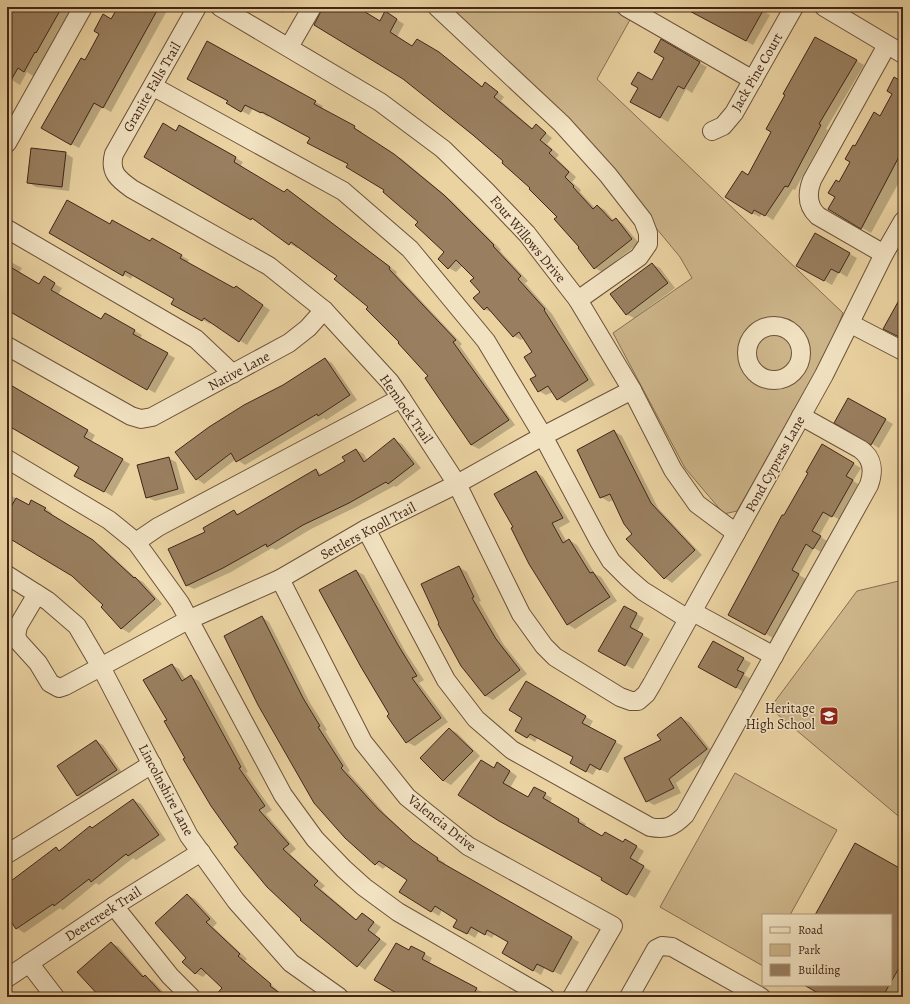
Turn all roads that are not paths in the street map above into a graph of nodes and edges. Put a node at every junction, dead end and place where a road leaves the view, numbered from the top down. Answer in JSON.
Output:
{"nodes":[{"id":1,"x":83,"y":7,"type":"edge"},
{"id":2,"x":197,"y":7,"type":"edge"},
{"id":3,"x":220,"y":7,"type":"edge"},
{"id":4,"x":312,"y":7,"type":"edge"},
{"id":5,"x":438,"y":7,"type":"edge"},
{"id":6,"x":626,"y":7,"type":"edge"},
{"id":7,"x":794,"y":7,"type":"edge"},
{"id":8,"x":824,"y":7,"type":"edge"},
{"id":9,"x":887,"y":45,"type":"junction"},
{"id":10,"x":289,"y":47,"type":"junction"},
{"id":11,"x":903,"y":54,"type":"edge"},
{"id":12,"x":753,"y":80,"type":"junction"},
{"id":13,"x":154,"y":87,"type":"junction"},
{"id":14,"x":712,"y":131,"type":"dead end"},
{"id":15,"x":7,"y":143,"type":"edge"},
{"id":16,"x":112,"y":168,"type":"joint"},
{"id":17,"x":903,"y":221,"type":"edge"},
{"id":18,"x":7,"y":229,"type":"edge"},
{"id":19,"x":884,"y":254,"type":"junction"},
{"id":20,"x":578,"y":300,"type":"junction"},
{"id":21,"x":324,"y":310,"type":"junction"},
{"id":22,"x":851,"y":324,"type":"junction"},
{"id":23,"x":7,"y":346,"type":"edge"},
{"id":24,"x":903,"y":351,"type":"edge"},
{"id":25,"x":799,"y":363,"type":"dead end"},
{"id":26,"x":233,"y":374,"type":"junction"},
{"id":27,"x":824,"y":375,"type":"junction"},
{"id":28,"x":632,"y":390,"type":"junction"},
{"id":29,"x":401,"y":398,"type":"junction"},
{"id":30,"x":801,"y":416,"type":"junction"},
{"id":31,"x":543,"y":436,"type":"junction"},
{"id":32,"x":7,"y":459,"type":"edge"},
{"id":33,"x":457,"y":484,"type":"junction"},
{"id":34,"x":366,"y":529,"type":"junction"},
{"id":35,"x":736,"y":533,"type":"junction"},
{"id":36,"x":136,"y":542,"type":"junction"},
{"id":37,"x":7,"y":576,"type":"edge"},
{"id":38,"x":280,"y":579,"type":"junction"},
{"id":39,"x":37,"y":594,"type":"junction"},
{"id":40,"x":690,"y":615,"type":"junction"},
{"id":41,"x":188,"y":620,"type":"junction"},
{"id":42,"x":774,"y":656,"type":"junction"},
{"id":43,"x":101,"y":668,"type":"junction"},
{"id":44,"x":638,"y":701,"type":"joint"},
{"id":45,"x":152,"y":764,"type":"junction"},
{"id":46,"x":201,"y":852,"type":"junction"},
{"id":47,"x":7,"y":854,"type":"edge"},
{"id":48,"x":114,"y":906,"type":"junction"},
{"id":49,"x":29,"y":963,"type":"junction"},
{"id":50,"x":7,"y":978,"type":"edge"},
{"id":51,"x":54,"y":997,"type":"edge"},
{"id":52,"x":191,"y":997,"type":"edge"},
{"id":53,"x":339,"y":997,"type":"edge"},
{"id":54,"x":545,"y":997,"type":"edge"},
{"id":55,"x":572,"y":997,"type":"edge"},
{"id":56,"x":629,"y":997,"type":"edge"},
{"id":57,"x":761,"y":997,"type":"edge"}],
"edges":[{"from":1,"to":15,"type":"street"},
{"from":2,"to":13,"type":"street","name":"Granite Falls Trail"},
{"from":3,"to":10,"type":"street","name":"Four Willows Drive"},
{"from":4,"to":10,"type":"street"},
{"from":5,"to":20,"type":"street"},
{"from":6,"to":12,"type":"street"},
{"from":7,"to":12,"type":"street","name":"Jack Pine Court"},
{"from":8,"to":9,"type":"street"},
{"from":9,"to":11,"type":"street"},
{"from":9,"to":19,"type":"street"},
{"from":10,"to":20,"type":"street","name":"Four Willows Drive"},
{"from":12,"to":14,"type":"street","name":"Jack Pine Court"},
{"from":13,"to":16,"type":"street","name":"Granite Falls Trail"},
{"from":13,"to":31,"type":"street"},
{"from":16,"to":21,"type":"street","name":"Hemlock Trail"},
{"from":17,"to":19,"type":"street","name":"Pond Cypress Lane"},
{"from":18,"to":26,"type":"street"},
{"from":19,"to":22,"type":"street","name":"Pond Cypress Lane"},
{"from":20,"to":28,"type":"street","name":"Four Willows Drive"},
{"from":21,"to":26,"type":"street","name":"Native Lane"},
{"from":21,"to":29,"type":"street","name":"Hemlock Trail"},
{"from":22,"to":24,"type":"street"},
{"from":22,"to":27,"type":"street","name":"Pond Cypress Lane"},
{"from":23,"to":26,"type":"street","name":"Native Lane"},
{"from":25,"to":27,"type":"street"},
{"from":27,"to":30,"type":"street","name":"Pond Cypress Lane"},
{"from":28,"to":31,"type":"street","name":"Settlers Knoll Trail"},
{"from":28,"to":35,"type":"street","name":"Four Willows Drive"},
{"from":29,"to":33,"type":"street","name":"Hemlock Trail"},
{"from":29,"to":36,"type":"street"},
{"from":30,"to":35,"type":"street","name":"Pond Cypress Lane"},
{"from":30,"to":42,"type":"street"},
{"from":31,"to":33,"type":"street","name":"Settlers Knoll Trail"},
{"from":31,"to":40,"type":"street"},
{"from":32,"to":36,"type":"street"},
{"from":33,"to":34,"type":"street","name":"Settlers Knoll Trail"},
{"from":33,"to":44,"type":"street","name":"Hemlock Trail"},
{"from":34,"to":38,"type":"street","name":"Settlers Knoll Trail"},
{"from":34,"to":42,"type":"street"},
{"from":35,"to":40,"type":"street","name":"Pond Cypress Lane"},
{"from":36,"to":41,"type":"street"},
{"from":37,"to":39,"type":"street","name":"Lincolnshire Lane"},
{"from":38,"to":41,"type":"street","name":"Settlers Knoll Trail"},
{"from":38,"to":55,"type":"street","name":"Valencia Drive"},
{"from":39,"to":43,"type":"street","name":"Lincolnshire Lane"},
{"from":39,"to":43,"type":"street","name":"Settlers Knoll Trail"},
{"from":40,"to":42,"type":"street"},
{"from":40,"to":44,"type":"street","name":"Pond Cypress Lane"},
{"from":41,"to":43,"type":"street","name":"Settlers Knoll Trail"},
{"from":41,"to":54,"type":"street"},
{"from":43,"to":45,"type":"street","name":"Lincolnshire Lane"},
{"from":45,"to":46,"type":"street","name":"Lincolnshire Lane"},
{"from":45,"to":47,"type":"street"},
{"from":46,"to":48,"type":"street","name":"Deercreek Trail"},
{"from":46,"to":53,"type":"street","name":"Lincolnshire Lane"},
{"from":48,"to":49,"type":"street","name":"Deercreek Trail"},
{"from":48,"to":52,"type":"street"},
{"from":49,"to":50,"type":"street","name":"Deercreek Trail"},
{"from":49,"to":51,"type":"street"},
{"from":56,"to":57,"type":"street"}]}
